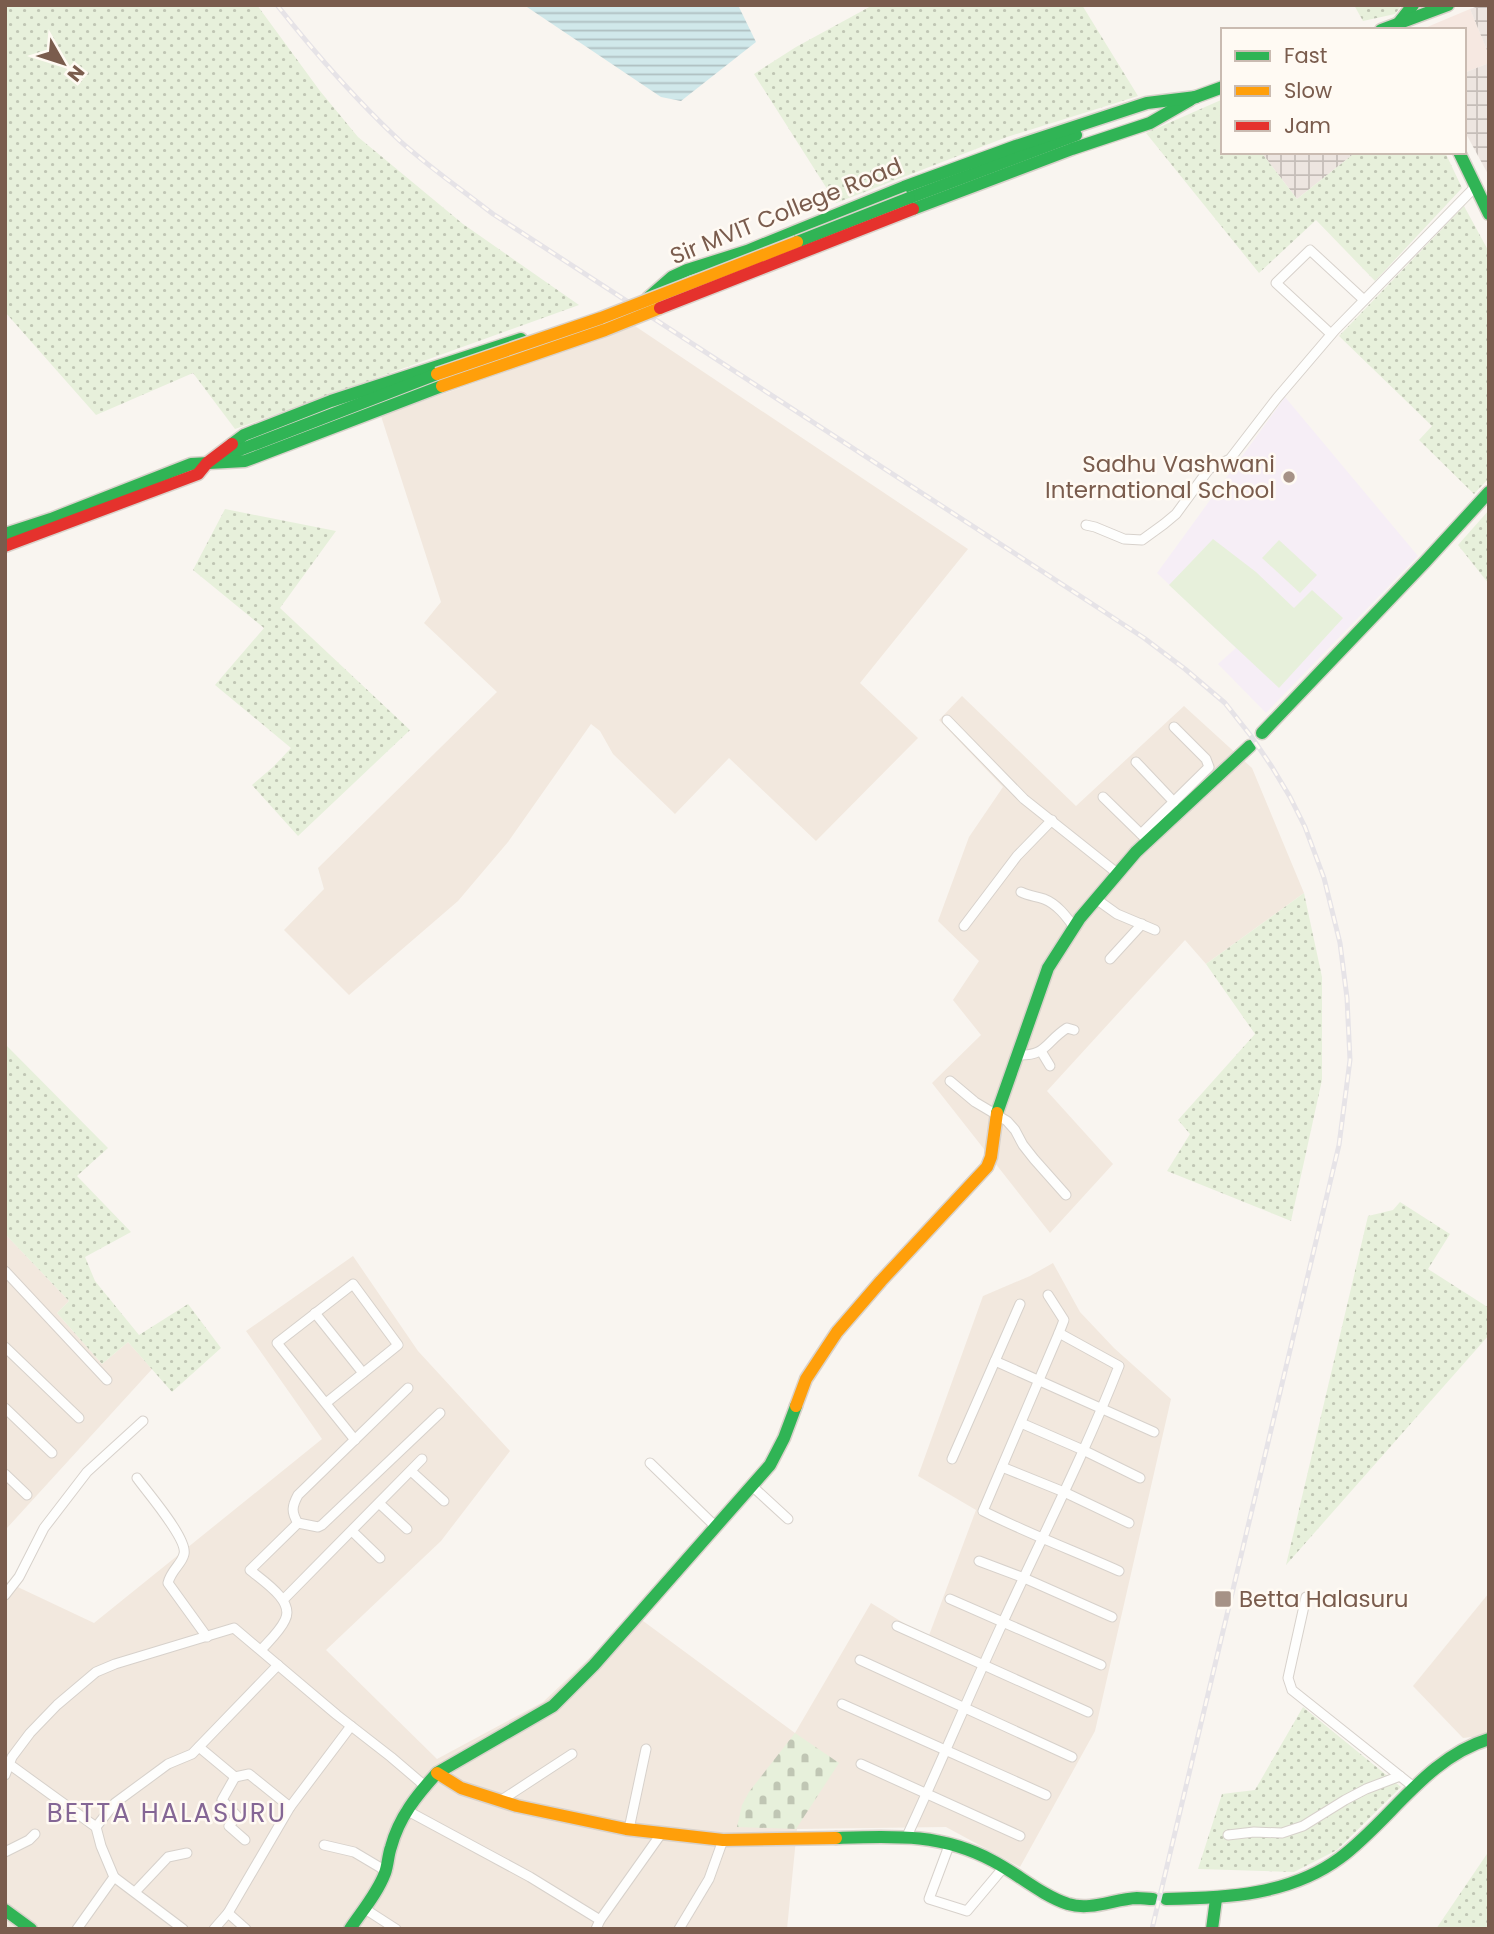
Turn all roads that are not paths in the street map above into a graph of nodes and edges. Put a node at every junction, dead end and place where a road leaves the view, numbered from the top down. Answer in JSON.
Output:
{"nodes":[{"id":1,"x":1413,"y":5,"type":"edge"},
{"id":2,"x":1448,"y":5,"type":"edge"},
{"id":3,"x":1399,"y":27,"type":"edge"},
{"id":4,"x":1221,"y":88,"type":"edge"},
{"id":5,"x":1196,"y":97,"type":"junction"},
{"id":6,"x":1460,"y":154,"type":"edge"},
{"id":7,"x":1476,"y":186,"type":"junction"},
{"id":8,"x":1489,"y":214,"type":"edge"},
{"id":9,"x":1364,"y":300,"type":"junction"},
{"id":10,"x":1331,"y":334,"type":"junction"},
{"id":11,"x":208,"y":463,"type":"junction"},
{"id":12,"x":1489,"y":492,"type":"edge"},
{"id":13,"x":1086,"y":525,"type":"dead end"},
{"id":14,"x":5,"y":534,"type":"edge"},
{"id":15,"x":5,"y":547,"type":"edge"},
{"id":16,"x":947,"y":720,"type":"dead end"},
{"id":17,"x":1174,"y":727,"type":"dead end"},
{"id":18,"x":1262,"y":733,"type":"dead end"},
{"id":19,"x":1250,"y":746,"type":"dead end"},
{"id":20,"x":1136,"y":762,"type":"dead end"},
{"id":21,"x":1102,"y":797,"type":"dead end"},
{"id":22,"x":1174,"y":802,"type":"junction"},
{"id":23,"x":1052,"y":820,"type":"junction"},
{"id":24,"x":1144,"y":838,"type":"junction"},
{"id":25,"x":1117,"y":873,"type":"junction"},
{"id":26,"x":1021,"y":892,"type":"dead end"},
{"id":27,"x":1096,"y":899,"type":"junction"},
{"id":28,"x":1143,"y":924,"type":"junction"},
{"id":29,"x":964,"y":926,"type":"dead end"},
{"id":30,"x":1074,"y":927,"type":"junction"},
{"id":31,"x":1155,"y":930,"type":"dead end"},
{"id":32,"x":1110,"y":959,"type":"dead end"},
{"id":33,"x":1074,"y":1030,"type":"dead end"},
{"id":34,"x":1041,"y":1051,"type":"junction"},
{"id":35,"x":1018,"y":1055,"type":"junction"},
{"id":36,"x":1050,"y":1066,"type":"dead end"},
{"id":37,"x":950,"y":1081,"type":"dead end"},
{"id":38,"x":996,"y":1115,"type":"junction"},
{"id":39,"x":1066,"y":1195,"type":"dead end"},
{"id":40,"x":5,"y":1271,"type":"edge"},
{"id":41,"x":1048,"y":1295,"type":"dead end"},
{"id":42,"x":1020,"y":1304,"type":"dead end"},
{"id":43,"x":316,"y":1313,"type":"junction"},
{"id":44,"x":1059,"y":1333,"type":"junction"},
{"id":45,"x":5,"y":1347,"type":"edge"},
{"id":46,"x":995,"y":1361,"type":"junction"},
{"id":47,"x":363,"y":1373,"type":"junction"},
{"id":48,"x":1039,"y":1379,"type":"junction"},
{"id":49,"x":107,"y":1380,"type":"dead end"},
{"id":50,"x":408,"y":1388,"type":"dead end"},
{"id":51,"x":326,"y":1404,"type":"junction"},
{"id":52,"x":5,"y":1409,"type":"edge"},
{"id":53,"x":1102,"y":1410,"type":"junction"},
{"id":54,"x":440,"y":1413,"type":"dead end"},
{"id":55,"x":79,"y":1418,"type":"dead end"},
{"id":56,"x":143,"y":1421,"type":"dead end"},
{"id":57,"x":1021,"y":1423,"type":"junction"},
{"id":58,"x":1154,"y":1432,"type":"dead end"},
{"id":59,"x":355,"y":1440,"type":"junction"},
{"id":60,"x":1083,"y":1450,"type":"junction"},
{"id":61,"x":52,"y":1453,"type":"dead end"},
{"id":62,"x":422,"y":1459,"type":"dead end"},
{"id":63,"x":951,"y":1460,"type":"dead end"},
{"id":64,"x":650,"y":1463,"type":"dead end"},
{"id":65,"x":1002,"y":1467,"type":"junction"},
{"id":66,"x":411,"y":1471,"type":"junction"},
{"id":67,"x":5,"y":1474,"type":"edge"},
{"id":68,"x":137,"y":1478,"type":"dead end"},
{"id":69,"x":1140,"y":1478,"type":"dead end"},
{"id":70,"x":752,"y":1486,"type":"junction"},
{"id":71,"x":1064,"y":1492,"type":"junction"},
{"id":72,"x":27,"y":1495,"type":"dead end"},
{"id":73,"x":444,"y":1501,"type":"dead end"},
{"id":74,"x":380,"y":1504,"type":"junction"},
{"id":75,"x":788,"y":1519,"type":"dead end"},
{"id":76,"x":298,"y":1523,"type":"junction"},
{"id":77,"x":1129,"y":1523,"type":"dead end"},
{"id":78,"x":716,"y":1527,"type":"junction"},
{"id":79,"x":407,"y":1528,"type":"dead end"},
{"id":80,"x":352,"y":1531,"type":"junction"},
{"id":81,"x":1044,"y":1538,"type":"junction"},
{"id":82,"x":380,"y":1558,"type":"dead end"},
{"id":83,"x":979,"y":1561,"type":"dead end"},
{"id":84,"x":1119,"y":1571,"type":"dead end"},
{"id":85,"x":1024,"y":1578,"type":"junction"},
{"id":86,"x":5,"y":1595,"type":"edge"},
{"id":87,"x":1306,"y":1597,"type":"dead end"},
{"id":88,"x":284,"y":1599,"type":"junction"},
{"id":89,"x":950,"y":1599,"type":"dead end"},
{"id":90,"x":1112,"y":1618,"type":"dead end"},
{"id":91,"x":1002,"y":1623,"type":"junction"},
{"id":92,"x":897,"y":1626,"type":"dead end"},
{"id":93,"x":207,"y":1637,"type":"junction"},
{"id":94,"x":261,"y":1650,"type":"junction"},
{"id":95,"x":860,"y":1660,"type":"dead end"},
{"id":96,"x":278,"y":1665,"type":"junction"},
{"id":97,"x":984,"y":1665,"type":"junction"},
{"id":98,"x":1101,"y":1665,"type":"dead end"},
{"id":99,"x":842,"y":1704,"type":"dead end"},
{"id":100,"x":965,"y":1708,"type":"junction"},
{"id":101,"x":1088,"y":1712,"type":"dead end"},
{"id":102,"x":351,"y":1726,"type":"junction"},
{"id":103,"x":1489,"y":1739,"type":"edge"},
{"id":104,"x":199,"y":1747,"type":"junction"},
{"id":105,"x":646,"y":1749,"type":"dead end"},
{"id":106,"x":947,"y":1749,"type":"junction"},
{"id":107,"x":572,"y":1754,"type":"dead end"},
{"id":108,"x":1072,"y":1757,"type":"dead end"},
{"id":109,"x":9,"y":1764,"type":"junction"},
{"id":110,"x":861,"y":1764,"type":"dead end"},
{"id":111,"x":438,"y":1773,"type":"junction"},
{"id":112,"x":5,"y":1775,"type":"edge"},
{"id":113,"x":1401,"y":1776,"type":"junction"},
{"id":114,"x":235,"y":1777,"type":"junction"},
{"id":115,"x":425,"y":1786,"type":"junction"},
{"id":116,"x":1415,"y":1788,"type":"junction"},
{"id":117,"x":926,"y":1795,"type":"junction"},
{"id":118,"x":1046,"y":1795,"type":"dead end"},
{"id":119,"x":500,"y":1801,"type":"junction"},
{"id":120,"x":290,"y":1807,"type":"junction"},
{"id":121,"x":406,"y":1810,"type":"junction"},
{"id":122,"x":96,"y":1827,"type":"junction"},
{"id":123,"x":629,"y":1829,"type":"junction"},
{"id":124,"x":35,"y":1834,"type":"dead end"},
{"id":125,"x":660,"y":1834,"type":"junction"},
{"id":126,"x":1228,"y":1835,"type":"dead end"},
{"id":127,"x":907,"y":1836,"type":"junction"},
{"id":128,"x":1020,"y":1836,"type":"dead end"},
{"id":129,"x":245,"y":1840,"type":"dead end"},
{"id":130,"x":723,"y":1840,"type":"junction"},
{"id":131,"x":950,"y":1843,"type":"junction"},
{"id":132,"x":324,"y":1845,"type":"dead end"},
{"id":133,"x":5,"y":1852,"type":"edge"},
{"id":134,"x":187,"y":1853,"type":"dead end"},
{"id":135,"x":1004,"y":1867,"type":"junction"},
{"id":136,"x":386,"y":1871,"type":"junction"},
{"id":137,"x":114,"y":1877,"type":"junction"},
{"id":138,"x":135,"y":1892,"type":"junction"},
{"id":139,"x":1216,"y":1899,"type":"junction"},
{"id":140,"x":365,"y":1909,"type":"junction"},
{"id":141,"x":5,"y":1910,"type":"edge"},
{"id":142,"x":228,"y":1913,"type":"junction"},
{"id":143,"x":598,"y":1924,"type":"edge"},
{"id":144,"x":31,"y":1929,"type":"edge"},
{"id":145,"x":77,"y":1929,"type":"edge"},
{"id":146,"x":183,"y":1929,"type":"edge"},
{"id":147,"x":214,"y":1929,"type":"edge"},
{"id":148,"x":246,"y":1929,"type":"edge"},
{"id":149,"x":350,"y":1929,"type":"edge"},
{"id":150,"x":396,"y":1929,"type":"edge"},
{"id":151,"x":679,"y":1929,"type":"edge"},
{"id":152,"x":1212,"y":1929,"type":"edge"}],
"edges":[{"from":1,"to":3,"type":"street"},
{"from":2,"to":3,"type":"street"},
{"from":4,"to":5,"type":"street","name":"Sir MVIT College Road"},
{"from":5,"to":11,"type":"street","name":"Sir MVIT College Road","bridge":true},
{"from":5,"to":11,"type":"street","name":"Sir MVIT College Road"},
{"from":6,"to":7,"type":"street"},
{"from":7,"to":8,"type":"street"},
{"from":7,"to":9,"type":"street"},
{"from":9,"to":10,"type":"street"},
{"from":9,"to":10,"type":"street"},
{"from":10,"to":13,"type":"street"},
{"from":11,"to":14,"type":"street","name":"Sir MVIT College Road"},
{"from":11,"to":15,"type":"street","name":"Sir MVIT College Road"},
{"from":12,"to":18,"type":"street"},
{"from":16,"to":23,"type":"street"},
{"from":17,"to":22,"type":"street"},
{"from":19,"to":24,"type":"street"},
{"from":20,"to":22,"type":"street"},
{"from":21,"to":24,"type":"street"},
{"from":22,"to":24,"type":"street"},
{"from":23,"to":25,"type":"street"},
{"from":23,"to":29,"type":"street"},
{"from":24,"to":25,"type":"street"},
{"from":25,"to":27,"type":"street"},
{"from":26,"to":30,"type":"street"},
{"from":27,"to":28,"type":"street"},
{"from":27,"to":30,"type":"street"},
{"from":28,"to":31,"type":"street"},
{"from":28,"to":32,"type":"street"},
{"from":30,"to":35,"type":"street"},
{"from":33,"to":34,"type":"street"},
{"from":34,"to":35,"type":"street"},
{"from":34,"to":36,"type":"street"},
{"from":35,"to":38,"type":"street"},
{"from":37,"to":38,"type":"street"},
{"from":38,"to":39,"type":"street"},
{"from":38,"to":70,"type":"street"},
{"from":40,"to":49,"type":"street"},
{"from":41,"to":44,"type":"street"},
{"from":42,"to":46,"type":"street"},
{"from":43,"to":47,"type":"street"},
{"from":43,"to":47,"type":"street"},
{"from":43,"to":51,"type":"street"},
{"from":44,"to":48,"type":"street"},
{"from":44,"to":53,"type":"street"},
{"from":45,"to":55,"type":"street"},
{"from":46,"to":48,"type":"street"},
{"from":46,"to":63,"type":"street"},
{"from":47,"to":51,"type":"street"},
{"from":48,"to":53,"type":"street"},
{"from":48,"to":57,"type":"street"},
{"from":50,"to":59,"type":"street"},
{"from":51,"to":59,"type":"street"},
{"from":52,"to":61,"type":"street"},
{"from":53,"to":58,"type":"street"},
{"from":53,"to":60,"type":"street"},
{"from":54,"to":76,"type":"street"},
{"from":56,"to":86,"type":"street"},
{"from":57,"to":60,"type":"street"},
{"from":57,"to":65,"type":"street"},
{"from":59,"to":76,"type":"street"},
{"from":60,"to":69,"type":"street"},
{"from":60,"to":71,"type":"street"},
{"from":62,"to":66,"type":"street"},
{"from":64,"to":78,"type":"street"},
{"from":65,"to":71,"type":"street"},
{"from":65,"to":81,"type":"street"},
{"from":66,"to":73,"type":"street"},
{"from":66,"to":74,"type":"street"},
{"from":67,"to":72,"type":"street"},
{"from":68,"to":93,"type":"street"},
{"from":70,"to":75,"type":"street"},
{"from":70,"to":78,"type":"street"},
{"from":71,"to":77,"type":"street"},
{"from":71,"to":81,"type":"street"},
{"from":74,"to":79,"type":"street"},
{"from":74,"to":80,"type":"street"},
{"from":76,"to":88,"type":"street"},
{"from":78,"to":111,"type":"street"},
{"from":80,"to":82,"type":"street"},
{"from":80,"to":88,"type":"street"},
{"from":81,"to":84,"type":"street"},
{"from":81,"to":85,"type":"street"},
{"from":83,"to":85,"type":"street"},
{"from":85,"to":90,"type":"street"},
{"from":85,"to":91,"type":"street"},
{"from":87,"to":113,"type":"street"},
{"from":88,"to":94,"type":"street"},
{"from":89,"to":91,"type":"street"},
{"from":91,"to":97,"type":"street"},
{"from":91,"to":98,"type":"street"},
{"from":92,"to":97,"type":"street"},
{"from":93,"to":94,"type":"street"},
{"from":93,"to":109,"type":"street"},
{"from":94,"to":96,"type":"street"},
{"from":95,"to":100,"type":"street"},
{"from":96,"to":102,"type":"street"},
{"from":96,"to":104,"type":"street"},
{"from":97,"to":100,"type":"street"},
{"from":97,"to":101,"type":"street"},
{"from":99,"to":106,"type":"street"},
{"from":100,"to":106,"type":"street"},
{"from":100,"to":108,"type":"street"},
{"from":102,"to":115,"type":"street"},
{"from":102,"to":120,"type":"street"},
{"from":103,"to":116,"type":"street"},
{"from":104,"to":114,"type":"street"},
{"from":104,"to":122,"type":"street"},
{"from":105,"to":123,"type":"street"},
{"from":106,"to":117,"type":"street"},
{"from":106,"to":118,"type":"street"},
{"from":107,"to":119,"type":"street"},
{"from":109,"to":112,"type":"street"},
{"from":109,"to":122,"type":"street"},
{"from":110,"to":117,"type":"street"},
{"from":111,"to":115,"type":"street"},
{"from":111,"to":119,"type":"street"},
{"from":113,"to":116,"type":"street"},
{"from":113,"to":126,"type":"street"},
{"from":114,"to":120,"type":"street"},
{"from":114,"to":129,"type":"street"},
{"from":115,"to":121,"type":"street"},
{"from":116,"to":139,"type":"street"},
{"from":117,"to":127,"type":"street"},
{"from":117,"to":128,"type":"street"},
{"from":119,"to":123,"type":"street"},
{"from":120,"to":142,"type":"street"},
{"from":121,"to":136,"type":"street"},
{"from":121,"to":143,"type":"street"},
{"from":122,"to":137,"type":"street"},
{"from":123,"to":125,"type":"street"},
{"from":124,"to":133,"type":"street"},
{"from":125,"to":130,"type":"street"},
{"from":125,"to":143,"type":"street"},
{"from":127,"to":130,"type":"street"},
{"from":127,"to":131,"type":"street"},
{"from":130,"to":151,"type":"street"},
{"from":131,"to":135,"type":"street"},
{"from":131,"to":135,"type":"street"},
{"from":132,"to":136,"type":"street"},
{"from":134,"to":138,"type":"street"},
{"from":135,"to":139,"type":"street"},
{"from":136,"to":140,"type":"street"},
{"from":137,"to":138,"type":"street"},
{"from":137,"to":145,"type":"street"},
{"from":138,"to":146,"type":"street"},
{"from":139,"to":152,"type":"street"},
{"from":140,"to":149,"type":"street"},
{"from":140,"to":150,"type":"street"},
{"from":141,"to":144,"type":"street"},
{"from":142,"to":147,"type":"street"},
{"from":142,"to":148,"type":"street"}]}
